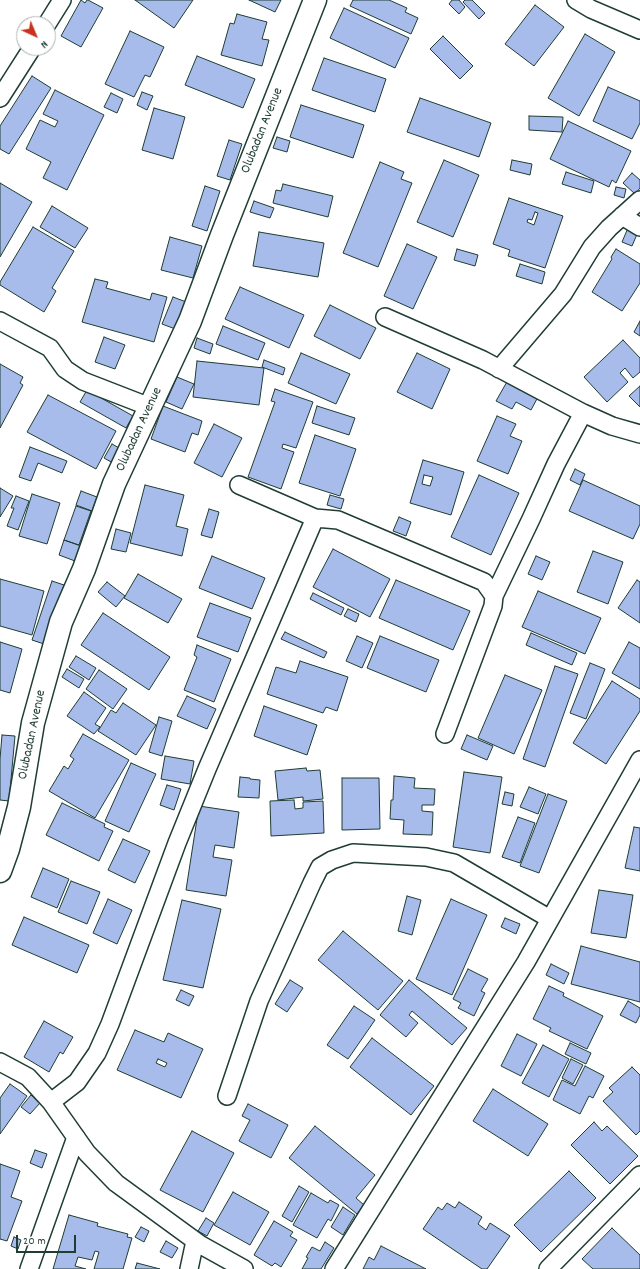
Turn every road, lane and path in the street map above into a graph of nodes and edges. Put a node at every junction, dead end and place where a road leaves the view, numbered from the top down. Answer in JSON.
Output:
{"nodes":[{"id":1,"x":62,"y":0,"type":"edge"},
{"id":2,"x":315,"y":0,"type":"edge"},
{"id":3,"x":576,"y":0,"type":"edge"},
{"id":4,"x":52,"y":16,"type":"edge"},
{"id":5,"x":640,"y":30,"type":"edge"},
{"id":6,"x":27,"y":56,"type":"edge"},
{"id":7,"x":0,"y":98,"type":"edge"},
{"id":8,"x":640,"y":200,"type":"edge"},
{"id":9,"x":622,"y":216,"type":"junction"},
{"id":10,"x":640,"y":227,"type":"edge"},
{"id":11,"x":385,"y":317,"type":"dead end"},
{"id":12,"x":0,"y":321,"type":"edge"},
{"id":13,"x":499,"y":369,"type":"junction"},
{"id":14,"x":150,"y":407,"type":"junction"},
{"id":15,"x":583,"y":413,"type":"junction"},
{"id":16,"x":640,"y":434,"type":"edge"},
{"id":17,"x":239,"y":485,"type":"dead end"},
{"id":18,"x":315,"y":518,"type":"junction"},
{"id":19,"x":494,"y":596,"type":"junction"},
{"id":20,"x":445,"y":734,"type":"dead end"},
{"id":21,"x":640,"y":760,"type":"edge"},
{"id":22,"x":0,"y":871,"type":"edge"},
{"id":23,"x":550,"y":919,"type":"junction"},
{"id":24,"x":0,"y":1062,"type":"edge"},
{"id":25,"x":227,"y":1096,"type":"dead end"},
{"id":26,"x":51,"y":1102,"type":"junction"},
{"id":27,"x":76,"y":1137,"type":"junction"},
{"id":28,"x":640,"y":1175,"type":"edge"},
{"id":29,"x":196,"y":1241,"type":"junction"},
{"id":30,"x":29,"y":1269,"type":"edge"},
{"id":31,"x":189,"y":1269,"type":"edge"},
{"id":32,"x":244,"y":1269,"type":"edge"},
{"id":33,"x":334,"y":1269,"type":"edge"},
{"id":34,"x":548,"y":1269,"type":"edge"}],
"edges":[{"from":1,"to":4,"type":"street"},
{"from":2,"to":14,"type":"street","name":"Olubadan Avenue"},
{"from":3,"to":5,"type":"street"},
{"from":6,"to":7,"type":"street"},
{"from":8,"to":9,"type":"street"},
{"from":9,"to":10,"type":"street"},
{"from":9,"to":13,"type":"street"},
{"from":11,"to":13,"type":"street"},
{"from":12,"to":14,"type":"street"},
{"from":13,"to":15,"type":"street"},
{"from":14,"to":22,"type":"street","name":"Olubadan Avenue"},
{"from":15,"to":16,"type":"street"},
{"from":15,"to":19,"type":"street"},
{"from":17,"to":18,"type":"street"},
{"from":18,"to":19,"type":"street"},
{"from":18,"to":26,"type":"street"},
{"from":19,"to":20,"type":"street"},
{"from":21,"to":23,"type":"street"},
{"from":23,"to":25,"type":"street"},
{"from":23,"to":33,"type":"street"},
{"from":24,"to":26,"type":"street"},
{"from":26,"to":27,"type":"street"},
{"from":27,"to":29,"type":"street"},
{"from":27,"to":30,"type":"street"},
{"from":28,"to":34,"type":"street"},
{"from":29,"to":31,"type":"street"},
{"from":29,"to":32,"type":"street"}]}
